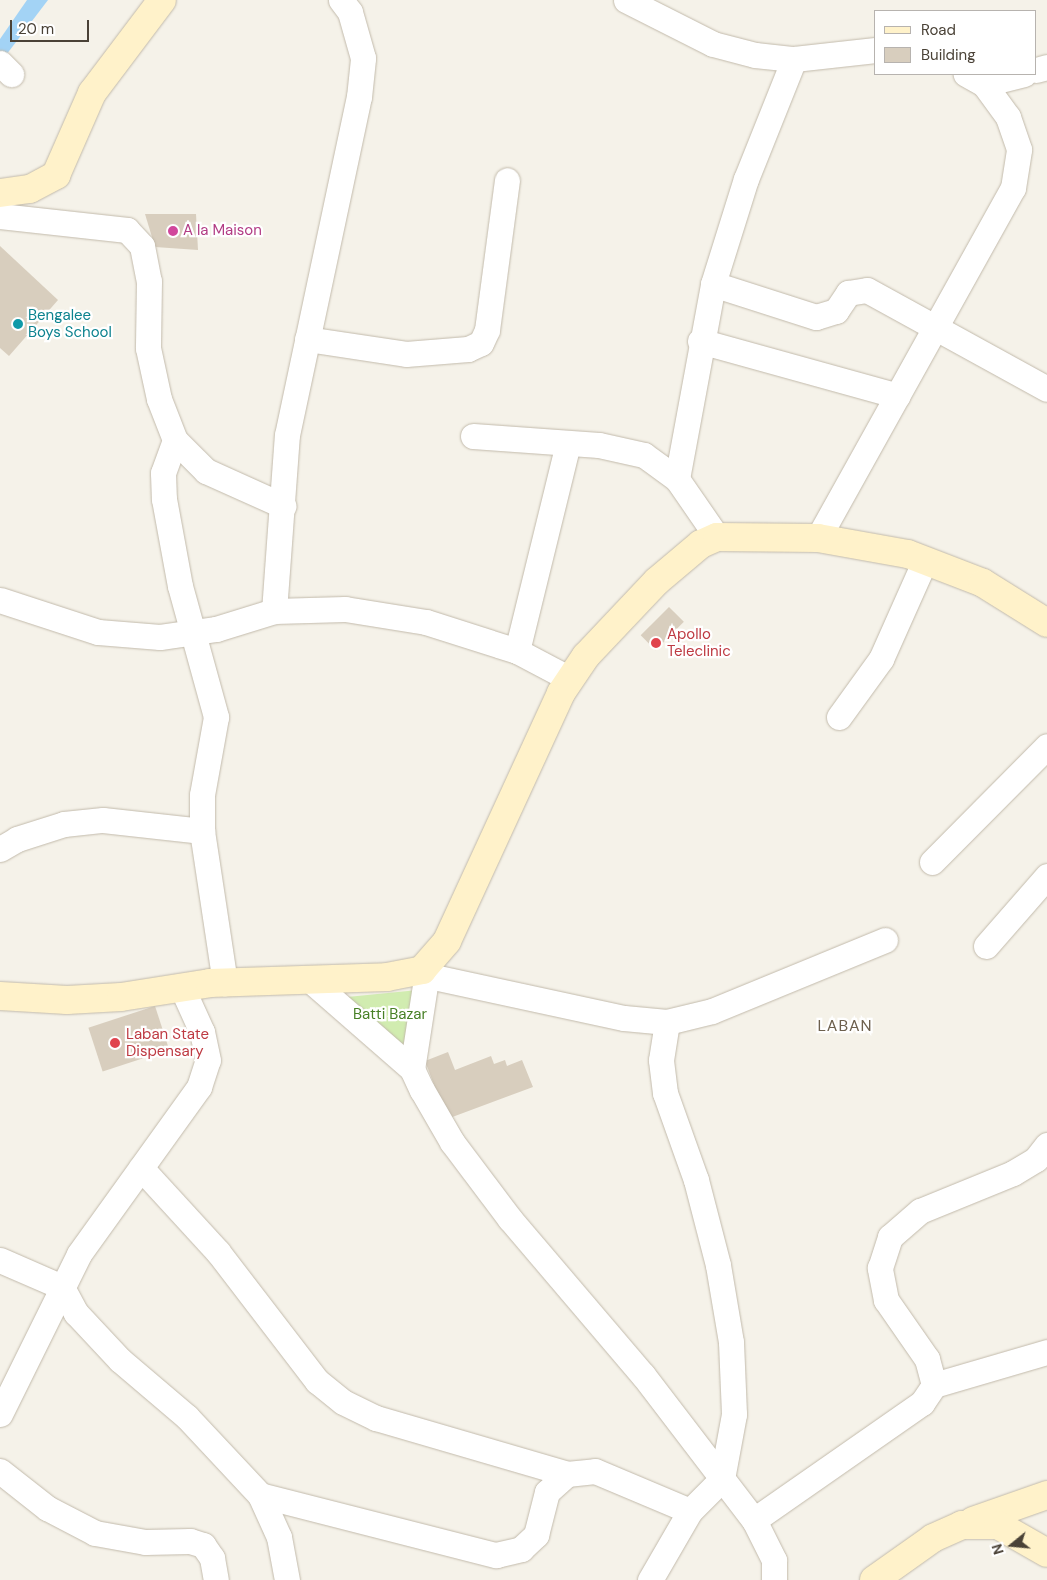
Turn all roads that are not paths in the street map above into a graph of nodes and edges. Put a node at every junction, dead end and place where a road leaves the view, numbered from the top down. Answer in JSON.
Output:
{"nodes":[{"id":1,"x":162,"y":0,"type":"edge"},
{"id":2,"x":341,"y":0,"type":"edge"},
{"id":3,"x":626,"y":0,"type":"edge"},
{"id":4,"x":874,"y":50,"type":"edge"},
{"id":5,"x":794,"y":59,"type":"junction"},
{"id":6,"x":1014,"y":75,"type":"edge"},
{"id":7,"x":975,"y":79,"type":"edge"},
{"id":8,"x":507,"y":180,"type":"dead end"},
{"id":9,"x":0,"y":193,"type":"edge"},
{"id":10,"x":0,"y":216,"type":"edge"},
{"id":11,"x":713,"y":284,"type":"junction"},
{"id":12,"x":934,"y":324,"type":"junction"},
{"id":13,"x":307,"y":339,"type":"junction"},
{"id":14,"x":700,"y":341,"type":"junction"},
{"id":15,"x":1047,"y":389,"type":"edge"},
{"id":16,"x":898,"y":396,"type":"junction"},
{"id":17,"x":473,"y":436,"type":"dead end"},
{"id":18,"x":175,"y":440,"type":"junction"},
{"id":19,"x":568,"y":443,"type":"junction"},
{"id":20,"x":677,"y":479,"type":"junction"},
{"id":21,"x":284,"y":506,"type":"junction"},
{"id":22,"x":717,"y":537,"type":"junction"},
{"id":23,"x":818,"y":538,"type":"junction"},
{"id":24,"x":924,"y":560,"type":"junction"},
{"id":25,"x":0,"y":600,"type":"edge"},
{"id":26,"x":274,"y":611,"type":"junction"},
{"id":27,"x":1047,"y":622,"type":"edge"},
{"id":28,"x":192,"y":632,"type":"junction"},
{"id":29,"x":517,"y":651,"type":"junction"},
{"id":30,"x":570,"y":679,"type":"junction"},
{"id":31,"x":839,"y":717,"type":"dead end"},
{"id":32,"x":1047,"y":746,"type":"edge"},
{"id":33,"x":202,"y":832,"type":"junction"},
{"id":34,"x":0,"y":849,"type":"edge"},
{"id":35,"x":932,"y":862,"type":"dead end"},
{"id":36,"x":1047,"y":876,"type":"edge"},
{"id":37,"x":885,"y":940,"type":"dead end"},
{"id":38,"x":986,"y":946,"type":"dead end"},
{"id":39,"x":429,"y":971,"type":"junction"},
{"id":40,"x":309,"y":980,"type":"junction"},
{"id":41,"x":225,"y":983,"type":"junction"},
{"id":42,"x":182,"y":988,"type":"junction"},
{"id":43,"x":0,"y":996,"type":"edge"},
{"id":44,"x":667,"y":1022,"type":"junction"},
{"id":45,"x":412,"y":1069,"type":"junction"},
{"id":46,"x":1047,"y":1145,"type":"edge"},
{"id":47,"x":141,"y":1168,"type":"junction"},
{"id":48,"x":0,"y":1260,"type":"edge"},
{"id":49,"x":62,"y":1287,"type":"junction"},
{"id":50,"x":1047,"y":1352,"type":"edge"},
{"id":51,"x":934,"y":1385,"type":"junction"},
{"id":52,"x":0,"y":1414,"type":"edge"},
{"id":53,"x":0,"y":1471,"type":"edge"},
{"id":54,"x":567,"y":1474,"type":"junction"},
{"id":55,"x":722,"y":1479,"type":"junction"},
{"id":56,"x":260,"y":1495,"type":"junction"},
{"id":57,"x":1047,"y":1495,"type":"edge"},
{"id":58,"x":690,"y":1511,"type":"junction"},
{"id":59,"x":754,"y":1520,"type":"junction"},
{"id":60,"x":962,"y":1525,"type":"junction"},
{"id":61,"x":1047,"y":1554,"type":"edge"},
{"id":62,"x":216,"y":1580,"type":"edge"},
{"id":63,"x":287,"y":1580,"type":"edge"},
{"id":64,"x":650,"y":1580,"type":"edge"},
{"id":65,"x":774,"y":1580,"type":"edge"},
{"id":66,"x":874,"y":1580,"type":"edge"}],
"edges":[{"from":1,"to":9,"type":"street"},
{"from":2,"to":13,"type":"street"},
{"from":3,"to":5,"type":"street"},
{"from":4,"to":5,"type":"street"},
{"from":5,"to":11,"type":"street"},
{"from":6,"to":7,"type":"street"},
{"from":7,"to":12,"type":"street"},
{"from":8,"to":13,"type":"street"},
{"from":10,"to":18,"type":"street"},
{"from":11,"to":12,"type":"street"},
{"from":11,"to":14,"type":"street"},
{"from":12,"to":15,"type":"street"},
{"from":12,"to":16,"type":"street"},
{"from":13,"to":21,"type":"street"},
{"from":14,"to":16,"type":"street"},
{"from":14,"to":20,"type":"street"},
{"from":16,"to":23,"type":"street"},
{"from":17,"to":19,"type":"street"},
{"from":18,"to":21,"type":"street"},
{"from":18,"to":28,"type":"street"},
{"from":19,"to":20,"type":"street"},
{"from":19,"to":29,"type":"street"},
{"from":20,"to":22,"type":"street"},
{"from":21,"to":26,"type":"street"},
{"from":22,"to":23,"type":"street"},
{"from":22,"to":30,"type":"street"},
{"from":23,"to":24,"type":"street"},
{"from":24,"to":27,"type":"street"},
{"from":24,"to":31,"type":"street"},
{"from":25,"to":28,"type":"street"},
{"from":26,"to":28,"type":"street"},
{"from":26,"to":29,"type":"street"},
{"from":28,"to":33,"type":"street"},
{"from":29,"to":30,"type":"street"},
{"from":30,"to":39,"type":"street"},
{"from":32,"to":35,"type":"street"},
{"from":33,"to":34,"type":"street"},
{"from":33,"to":41,"type":"street"},
{"from":36,"to":38,"type":"street"},
{"from":37,"to":44,"type":"street"},
{"from":39,"to":40,"type":"street"},
{"from":39,"to":44,"type":"street"},
{"from":39,"to":45,"type":"street"},
{"from":40,"to":41,"type":"street"},
{"from":40,"to":45,"type":"street"},
{"from":41,"to":42,"type":"street"},
{"from":42,"to":43,"type":"street"},
{"from":42,"to":47,"type":"street"},
{"from":44,"to":55,"type":"street"},
{"from":45,"to":55,"type":"street"},
{"from":46,"to":51,"type":"street"},
{"from":47,"to":49,"type":"street"},
{"from":47,"to":54,"type":"street"},
{"from":48,"to":49,"type":"street"},
{"from":49,"to":52,"type":"street"},
{"from":49,"to":56,"type":"street"},
{"from":50,"to":51,"type":"street"},
{"from":51,"to":59,"type":"street"},
{"from":53,"to":62,"type":"street"},
{"from":54,"to":56,"type":"street"},
{"from":54,"to":58,"type":"street"},
{"from":55,"to":58,"type":"street"},
{"from":55,"to":59,"type":"street"},
{"from":56,"to":63,"type":"street"},
{"from":57,"to":60,"type":"street"},
{"from":58,"to":64,"type":"street"},
{"from":59,"to":65,"type":"street"},
{"from":60,"to":61,"type":"street"},
{"from":60,"to":66,"type":"street"}]}
